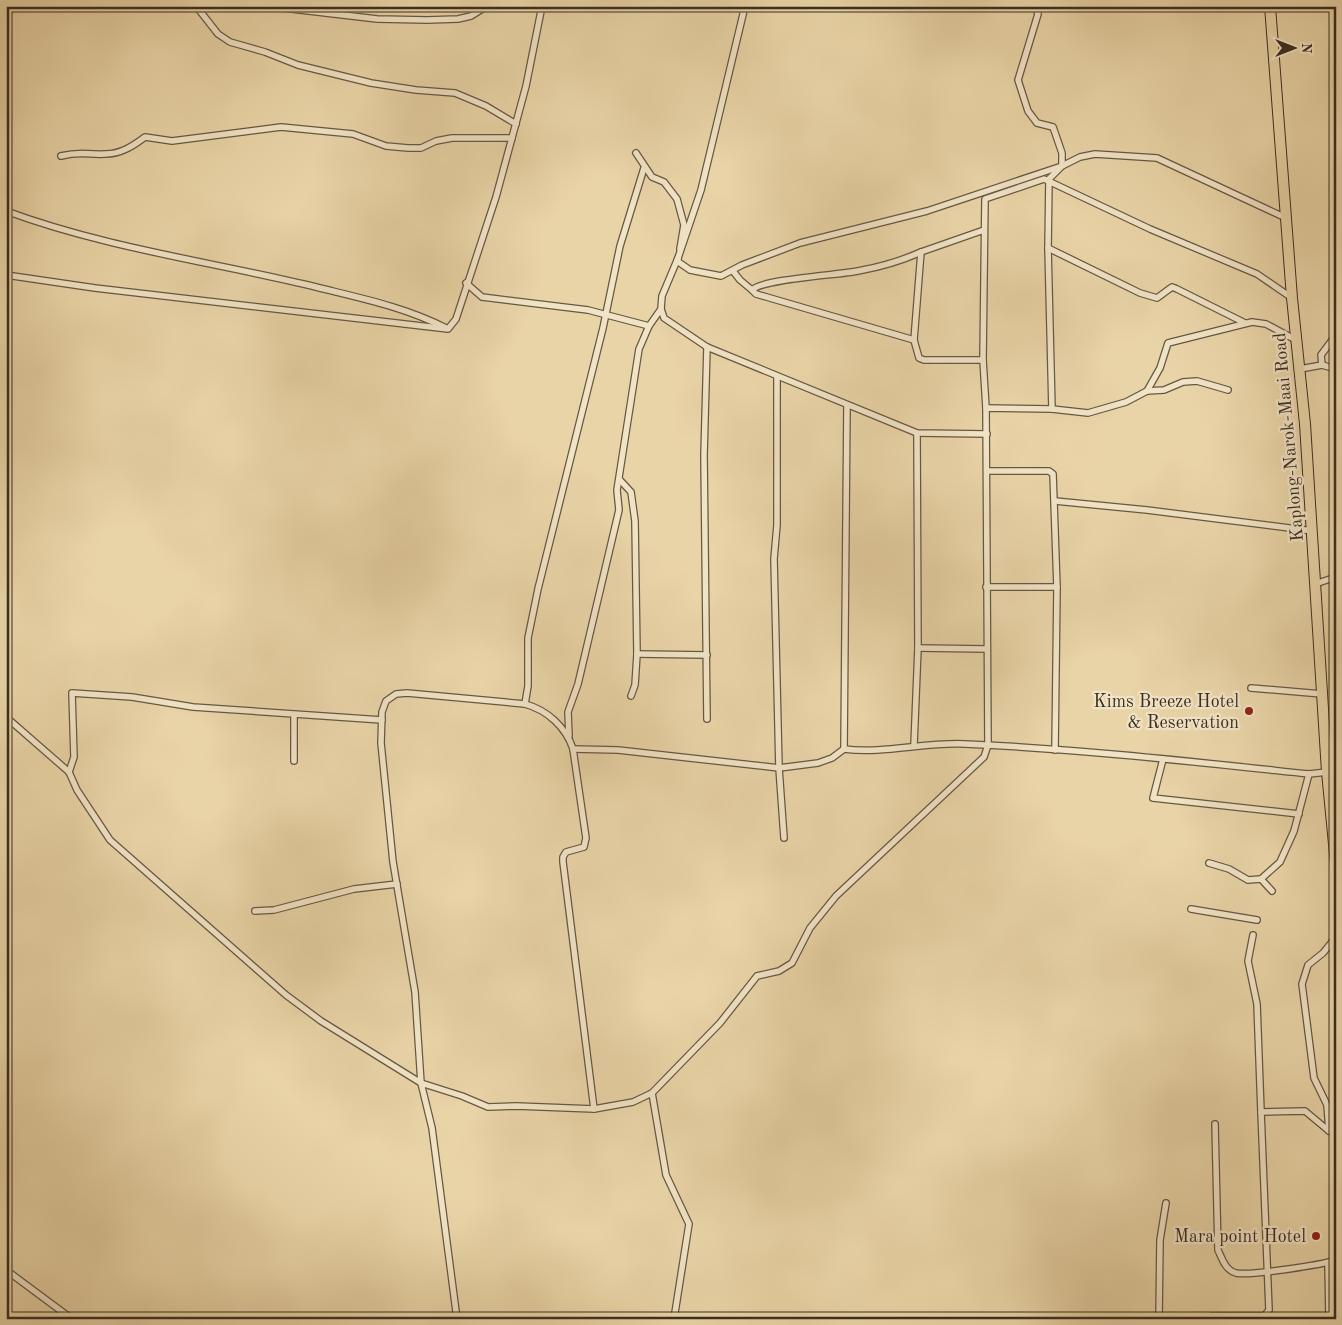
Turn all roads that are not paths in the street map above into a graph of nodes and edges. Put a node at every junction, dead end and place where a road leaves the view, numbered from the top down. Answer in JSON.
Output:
{"nodes":[{"id":1,"x":196,"y":6,"type":"edge"},
{"id":2,"x":266,"y":6,"type":"edge"},
{"id":3,"x":487,"y":6,"type":"edge"},
{"id":4,"x":542,"y":6,"type":"edge"},
{"id":5,"x":745,"y":6,"type":"edge"},
{"id":6,"x":1036,"y":6,"type":"edge"},
{"id":7,"x":1270,"y":6,"type":"edge"},
{"id":8,"x":516,"y":124,"type":"junction"},
{"id":9,"x":512,"y":138,"type":"junction"},
{"id":10,"x":636,"y":153,"type":"dead end"},
{"id":11,"x":62,"y":156,"type":"dead end"},
{"id":12,"x":1062,"y":166,"type":"junction"},
{"id":13,"x":644,"y":168,"type":"junction"},
{"id":14,"x":1049,"y":179,"type":"junction"},
{"id":15,"x":6,"y":211,"type":"edge"},
{"id":16,"x":1286,"y":218,"type":"junction"},
{"id":17,"x":984,"y":230,"type":"junction"},
{"id":18,"x":1048,"y":248,"type":"junction"},
{"id":19,"x":921,"y":252,"type":"junction"},
{"id":20,"x":678,"y":260,"type":"junction"},
{"id":21,"x":732,"y":270,"type":"junction"},
{"id":22,"x":6,"y":275,"type":"edge"},
{"id":23,"x":466,"y":283,"type":"junction"},
{"id":24,"x":752,"y":290,"type":"junction"},
{"id":25,"x":1292,"y":298,"type":"junction"},
{"id":26,"x":661,"y":309,"type":"junction"},
{"id":27,"x":606,"y":315,"type":"junction"},
{"id":28,"x":1246,"y":323,"type":"junction"},
{"id":29,"x":649,"y":326,"type":"junction"},
{"id":30,"x":448,"y":329,"type":"junction"},
{"id":31,"x":1336,"y":335,"type":"edge"},
{"id":32,"x":914,"y":340,"type":"junction"},
{"id":33,"x":1297,"y":340,"type":"junction"},
{"id":34,"x":707,"y":347,"type":"junction"},
{"id":35,"x":984,"y":360,"type":"junction"},
{"id":36,"x":1322,"y":365,"type":"junction"},
{"id":37,"x":1300,"y":369,"type":"junction"},
{"id":38,"x":1336,"y":369,"type":"edge"},
{"id":39,"x":777,"y":377,"type":"junction"},
{"id":40,"x":1228,"y":390,"type":"dead end"},
{"id":41,"x":1147,"y":391,"type":"junction"},
{"id":42,"x":847,"y":405,"type":"junction"},
{"id":43,"x":986,"y":408,"type":"junction"},
{"id":44,"x":1052,"y":409,"type":"junction"},
{"id":45,"x":917,"y":433,"type":"junction"},
{"id":46,"x":987,"y":434,"type":"junction"},
{"id":47,"x":988,"y":470,"type":"junction"},
{"id":48,"x":619,"y":479,"type":"junction"},
{"id":49,"x":1055,"y":501,"type":"junction"},
{"id":50,"x":1313,"y":531,"type":"junction"},
{"id":51,"x":1336,"y":577,"type":"edge"},
{"id":52,"x":1315,"y":584,"type":"junction"},
{"id":53,"x":986,"y":587,"type":"junction"},
{"id":54,"x":1058,"y":587,"type":"junction"},
{"id":55,"x":918,"y":648,"type":"junction"},
{"id":56,"x":987,"y":650,"type":"junction"},
{"id":57,"x":637,"y":654,"type":"junction"},
{"id":58,"x":707,"y":655,"type":"junction"},
{"id":59,"x":1251,"y":688,"type":"dead end"},
{"id":60,"x":1322,"y":694,"type":"junction"},
{"id":61,"x":631,"y":696,"type":"dead end"},
{"id":62,"x":525,"y":704,"type":"junction"},
{"id":63,"x":294,"y":715,"type":"junction"},
{"id":64,"x":6,"y":718,"type":"edge"},
{"id":65,"x":382,"y":720,"type":"junction"},
{"id":66,"x":707,"y":720,"type":"dead end"},
{"id":67,"x":569,"y":736,"type":"junction"},
{"id":68,"x":914,"y":745,"type":"junction"},
{"id":69,"x":988,"y":745,"type":"junction"},
{"id":70,"x":844,"y":749,"type":"junction"},
{"id":71,"x":574,"y":750,"type":"junction"},
{"id":72,"x":1055,"y":750,"type":"junction"},
{"id":73,"x":1163,"y":759,"type":"junction"},
{"id":74,"x":294,"y":761,"type":"dead end"},
{"id":75,"x":779,"y":768,"type":"junction"},
{"id":76,"x":69,"y":772,"type":"junction"},
{"id":77,"x":1327,"y":772,"type":"junction"},
{"id":78,"x":1309,"y":774,"type":"junction"},
{"id":79,"x":1299,"y":814,"type":"junction"},
{"id":80,"x":784,"y":838,"type":"dead end"},
{"id":81,"x":1209,"y":863,"type":"dead end"},
{"id":82,"x":1336,"y":865,"type":"edge"},
{"id":83,"x":1261,"y":879,"type":"junction"},
{"id":84,"x":397,"y":884,"type":"junction"},
{"id":85,"x":1272,"y":891,"type":"dead end"},
{"id":86,"x":1191,"y":909,"type":"dead end"},
{"id":87,"x":255,"y":912,"type":"dead end"},
{"id":88,"x":1257,"y":920,"type":"dead end"},
{"id":89,"x":1253,"y":935,"type":"dead end"},
{"id":90,"x":1336,"y":937,"type":"edge"},
{"id":91,"x":421,"y":1083,"type":"junction"},
{"id":92,"x":652,"y":1093,"type":"junction"},
{"id":93,"x":594,"y":1109,"type":"junction"},
{"id":94,"x":1261,"y":1112,"type":"junction"},
{"id":95,"x":1215,"y":1124,"type":"dead end"},
{"id":96,"x":1333,"y":1131,"type":"edge"},
{"id":97,"x":1166,"y":1203,"type":"dead end"},
{"id":98,"x":1336,"y":1260,"type":"edge"},
{"id":99,"x":1328,"y":1263,"type":"junction"},
{"id":100,"x":6,"y":1270,"type":"edge"},
{"id":101,"x":1267,"y":1271,"type":"junction"},
{"id":102,"x":1212,"y":1316,"type":"dead end"},
{"id":103,"x":72,"y":1319,"type":"edge"},
{"id":104,"x":457,"y":1319,"type":"edge"},
{"id":105,"x":674,"y":1319,"type":"edge"},
{"id":106,"x":1159,"y":1319,"type":"edge"},
{"id":107,"x":1329,"y":1319,"type":"edge"}],
"edges":[{"from":1,"to":8,"type":"street"},
{"from":2,"to":3,"type":"street"},
{"from":4,"to":8,"type":"street"},
{"from":5,"to":20,"type":"street"},
{"from":6,"to":12,"type":"street"},
{"from":7,"to":16,"type":"highway","name":"Kaplong-Narok-Maai Road"},
{"from":8,"to":9,"type":"street"},
{"from":9,"to":11,"type":"street"},
{"from":9,"to":23,"type":"street"},
{"from":10,"to":13,"type":"street"},
{"from":12,"to":14,"type":"street"},
{"from":12,"to":16,"type":"street"},
{"from":12,"to":21,"type":"street"},
{"from":13,"to":20,"type":"street"},
{"from":13,"to":27,"type":"street"},
{"from":14,"to":17,"type":"street"},
{"from":14,"to":18,"type":"street"},
{"from":14,"to":25,"type":"street"},
{"from":15,"to":30,"type":"street"},
{"from":16,"to":25,"type":"highway","name":"Kaplong-Narok-Maai Road"},
{"from":17,"to":19,"type":"street"},
{"from":17,"to":35,"type":"street"},
{"from":18,"to":28,"type":"street"},
{"from":18,"to":44,"type":"street"},
{"from":19,"to":24,"type":"street"},
{"from":19,"to":32,"type":"street"},
{"from":20,"to":21,"type":"street"},
{"from":20,"to":26,"type":"street"},
{"from":21,"to":24,"type":"street"},
{"from":22,"to":30,"type":"street"},
{"from":23,"to":27,"type":"street"},
{"from":23,"to":30,"type":"street"},
{"from":24,"to":32,"type":"street"},
{"from":25,"to":33,"type":"highway","name":"Kaplong-Narok-Maai Road"},
{"from":26,"to":29,"type":"street"},
{"from":26,"to":34,"type":"street"},
{"from":27,"to":29,"type":"street"},
{"from":27,"to":62,"type":"street"},
{"from":28,"to":33,"type":"street"},
{"from":28,"to":41,"type":"street"},
{"from":29,"to":48,"type":"street"},
{"from":31,"to":36,"type":"street"},
{"from":32,"to":35,"type":"street"},
{"from":33,"to":37,"type":"highway","name":"Kaplong-Narok-Maai Road"},
{"from":34,"to":39,"type":"street"},
{"from":34,"to":58,"type":"street"},
{"from":35,"to":43,"type":"street"},
{"from":36,"to":37,"type":"street"},
{"from":36,"to":38,"type":"street"},
{"from":37,"to":50,"type":"highway","name":"Kaplong-Narok-Maai Road"},
{"from":39,"to":42,"type":"street"},
{"from":39,"to":75,"type":"street"},
{"from":40,"to":41,"type":"street"},
{"from":41,"to":44,"type":"street"},
{"from":42,"to":45,"type":"street"},
{"from":42,"to":70,"type":"street"},
{"from":43,"to":44,"type":"street"},
{"from":43,"to":46,"type":"street"},
{"from":45,"to":46,"type":"street"},
{"from":45,"to":55,"type":"street"},
{"from":46,"to":47,"type":"street"},
{"from":47,"to":49,"type":"street"},
{"from":47,"to":53,"type":"street"},
{"from":48,"to":57,"type":"street"},
{"from":48,"to":67,"type":"street"},
{"from":49,"to":50,"type":"street"},
{"from":49,"to":54,"type":"street"},
{"from":50,"to":52,"type":"highway","name":"Kaplong-Narok-Maai Road"},
{"from":51,"to":52,"type":"street"},
{"from":52,"to":60,"type":"highway","name":"Kaplong-Narok-Maai Road"},
{"from":53,"to":54,"type":"street"},
{"from":53,"to":56,"type":"street"},
{"from":54,"to":72,"type":"street"},
{"from":55,"to":56,"type":"street"},
{"from":55,"to":68,"type":"street"},
{"from":56,"to":69,"type":"street"},
{"from":57,"to":58,"type":"street"},
{"from":57,"to":61,"type":"street"},
{"from":58,"to":66,"type":"street"},
{"from":59,"to":60,"type":"street"},
{"from":60,"to":77,"type":"highway","name":"Kaplong-Narok-Maai Road"},
{"from":62,"to":65,"type":"street"},
{"from":62,"to":67,"type":"street"},
{"from":63,"to":65,"type":"street"},
{"from":63,"to":74,"type":"street"},
{"from":63,"to":76,"type":"street"},
{"from":64,"to":76,"type":"street"},
{"from":65,"to":84,"type":"street"},
{"from":67,"to":71,"type":"street"},
{"from":68,"to":69,"type":"street"},
{"from":68,"to":70,"type":"street"},
{"from":69,"to":72,"type":"street"},
{"from":69,"to":92,"type":"street"},
{"from":70,"to":75,"type":"street"},
{"from":71,"to":75,"type":"street"},
{"from":71,"to":93,"type":"street"},
{"from":72,"to":73,"type":"street"},
{"from":73,"to":78,"type":"street"},
{"from":73,"to":79,"type":"street"},
{"from":75,"to":80,"type":"street"},
{"from":76,"to":91,"type":"street"},
{"from":77,"to":78,"type":"street"},
{"from":77,"to":82,"type":"highway","name":"Kaplong-Narok-Maai Road"},
{"from":78,"to":79,"type":"street"},
{"from":79,"to":83,"type":"street"},
{"from":81,"to":83,"type":"street"},
{"from":83,"to":85,"type":"street"},
{"from":84,"to":87,"type":"street"},
{"from":84,"to":91,"type":"street"},
{"from":86,"to":88,"type":"street"},
{"from":89,"to":94,"type":"street"},
{"from":90,"to":96,"type":"street"},
{"from":91,"to":93,"type":"street"},
{"from":91,"to":104,"type":"street"},
{"from":92,"to":93,"type":"street"},
{"from":92,"to":105,"type":"street"},
{"from":94,"to":96,"type":"street"},
{"from":94,"to":101,"type":"street"},
{"from":95,"to":101,"type":"street"},
{"from":97,"to":106,"type":"street"},
{"from":98,"to":99,"type":"street"},
{"from":99,"to":101,"type":"street"},
{"from":99,"to":107,"type":"street"},
{"from":100,"to":103,"type":"street"},
{"from":101,"to":102,"type":"street"}]}
